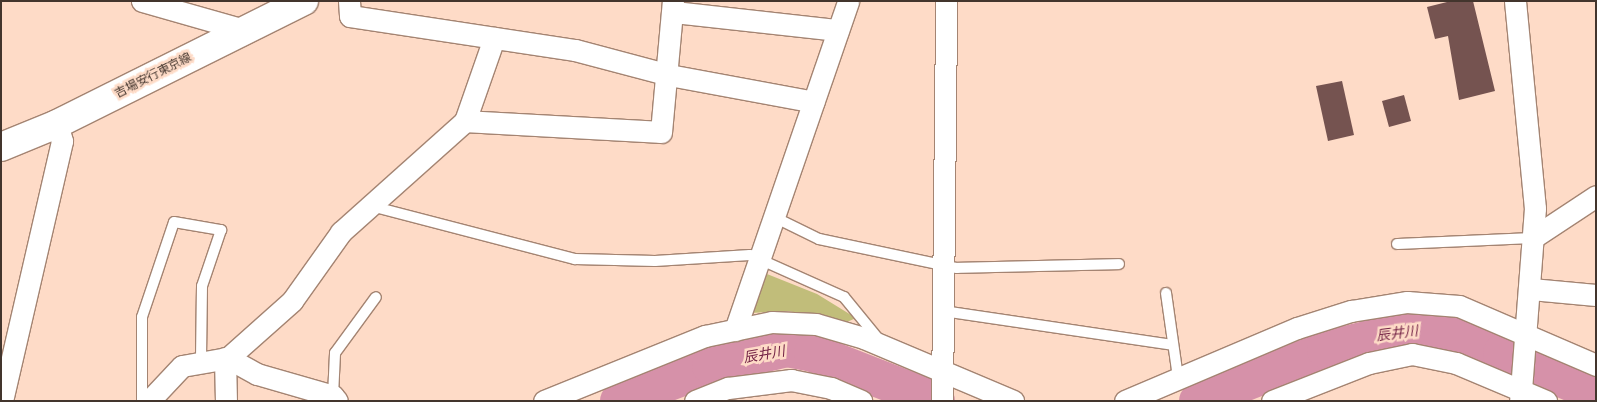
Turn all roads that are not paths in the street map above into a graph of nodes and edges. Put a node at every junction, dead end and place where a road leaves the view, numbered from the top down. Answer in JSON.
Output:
{"nodes":[{"id":1,"x":142,"y":1,"type":"edge"},
{"id":2,"x":304,"y":1,"type":"edge"},
{"id":3,"x":349,"y":1,"type":"edge"},
{"id":4,"x":848,"y":1,"type":"edge"},
{"id":5,"x":946,"y":1,"type":"edge"},
{"id":6,"x":1515,"y":1,"type":"edge"},
{"id":7,"x":673,"y":6,"type":"edge"},
{"id":8,"x":240,"y":29,"type":"junction"},
{"id":9,"x":838,"y":30,"type":"junction"},
{"id":10,"x":494,"y":38,"type":"junction"},
{"id":11,"x":669,"y":76,"type":"junction"},
{"id":12,"x":814,"y":102,"type":"junction"},
{"id":13,"x":465,"y":121,"type":"junction"},
{"id":14,"x":57,"y":124,"type":"junction"},
{"id":15,"x":1,"y":147,"type":"edge"},
{"id":16,"x":1596,"y":196,"type":"edge"},
{"id":17,"x":370,"y":206,"type":"junction"},
{"id":18,"x":774,"y":216,"type":"junction"},
{"id":19,"x":1534,"y":237,"type":"junction"},
{"id":20,"x":1397,"y":244,"type":"dead end"},
{"id":21,"x":760,"y":258,"type":"junction"},
{"id":22,"x":1119,"y":264,"type":"dead end"},
{"id":23,"x":944,"y":266,"type":"junction"},
{"id":24,"x":1531,"y":290,"type":"junction"},
{"id":25,"x":1166,"y":293,"type":"dead end"},
{"id":26,"x":1596,"y":295,"type":"edge"},
{"id":27,"x":376,"y":297,"type":"dead end"},
{"id":28,"x":943,"y":311,"type":"junction"},
{"id":29,"x":735,"y":330,"type":"junction"},
{"id":30,"x":1525,"y":337,"type":"junction"},
{"id":31,"x":1172,"y":345,"type":"junction"},
{"id":32,"x":885,"y":347,"type":"junction"},
{"id":33,"x":226,"y":358,"type":"junction"},
{"id":34,"x":201,"y":362,"type":"junction"},
{"id":35,"x":1596,"y":365,"type":"edge"},
{"id":36,"x":1178,"y":377,"type":"junction"},
{"id":37,"x":942,"y":383,"type":"edge"},
{"id":38,"x":1521,"y":390,"type":"edge"},
{"id":39,"x":335,"y":398,"type":"edge"},
{"id":40,"x":2,"y":401,"type":"edge"},
{"id":41,"x":142,"y":401,"type":"edge"},
{"id":42,"x":149,"y":401,"type":"edge"},
{"id":43,"x":226,"y":401,"type":"edge"},
{"id":44,"x":544,"y":401,"type":"edge"},
{"id":45,"x":695,"y":401,"type":"edge"},
{"id":46,"x":861,"y":401,"type":"edge"},
{"id":47,"x":1012,"y":401,"type":"edge"},
{"id":48,"x":1125,"y":401,"type":"edge"},
{"id":49,"x":1272,"y":401,"type":"edge"},
{"id":50,"x":1546,"y":401,"type":"edge"}],
"edges":[{"from":1,"to":8,"type":"street"},
{"from":2,"to":8,"type":"main road","name":"吉場安行東京線"},
{"from":3,"to":10,"type":"street"},
{"from":4,"to":9,"type":"street"},
{"from":5,"to":23,"type":"street"},
{"from":6,"to":19,"type":"street"},
{"from":7,"to":9,"type":"street"},
{"from":7,"to":11,"type":"street"},
{"from":8,"to":14,"type":"main road","name":"吉場安行東京線"},
{"from":9,"to":12,"type":"street"},
{"from":10,"to":11,"type":"street"},
{"from":10,"to":13,"type":"street"},
{"from":11,"to":12,"type":"street"},
{"from":11,"to":13,"type":"street"},
{"from":12,"to":18,"type":"street"},
{"from":13,"to":17,"type":"street"},
{"from":14,"to":15,"type":"main road","name":"吉場安行東京線"},
{"from":14,"to":40,"type":"street"},
{"from":16,"to":19,"type":"street"},
{"from":17,"to":21,"type":"lane"},
{"from":17,"to":33,"type":"street"},
{"from":18,"to":21,"type":"street"},
{"from":18,"to":23,"type":"lane"},
{"from":19,"to":20,"type":"lane"},
{"from":19,"to":24,"type":"street"},
{"from":21,"to":29,"type":"street"},
{"from":21,"to":32,"type":"lane"},
{"from":22,"to":23,"type":"lane"},
{"from":23,"to":28,"type":"street"},
{"from":24,"to":26,"type":"street"},
{"from":24,"to":30,"type":"street"},
{"from":25,"to":31,"type":"lane"},
{"from":27,"to":39,"type":"lane"},
{"from":28,"to":31,"type":"lane"},
{"from":28,"to":37,"type":"street"},
{"from":29,"to":32,"type":"street"},
{"from":29,"to":44,"type":"street"},
{"from":30,"to":35,"type":"street"},
{"from":30,"to":36,"type":"street"},
{"from":30,"to":38,"type":"street"},
{"from":31,"to":36,"type":"lane"},
{"from":32,"to":37,"type":"street"},
{"from":33,"to":34,"type":"street"},
{"from":33,"to":39,"type":"street"},
{"from":33,"to":43,"type":"street"},
{"from":34,"to":41,"type":"lane"},
{"from":34,"to":42,"type":"street"},
{"from":36,"to":48,"type":"street"},
{"from":37,"to":47,"type":"street"},
{"from":38,"to":49,"type":"street"},
{"from":38,"to":50,"type":"street"},
{"from":45,"to":46,"type":"street"}]}
